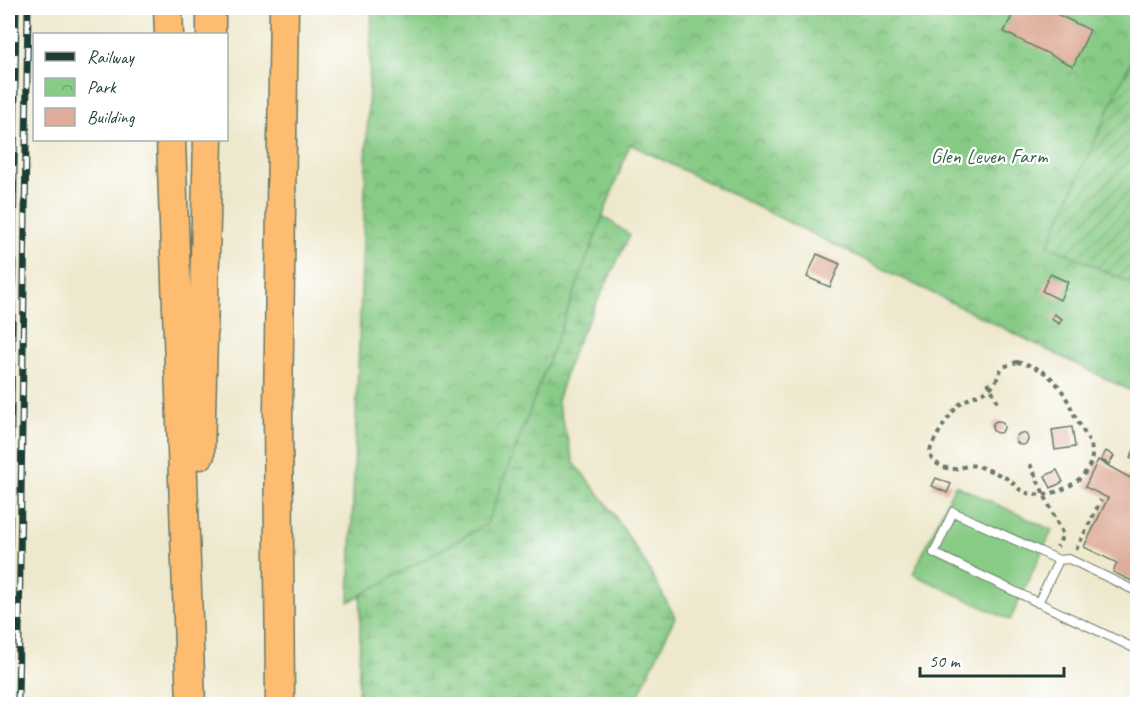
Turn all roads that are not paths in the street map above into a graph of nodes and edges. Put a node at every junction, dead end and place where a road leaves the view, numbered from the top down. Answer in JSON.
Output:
{"nodes":[{"id":1,"x":168,"y":8,"type":"edge"},
{"id":2,"x":211,"y":8,"type":"edge"},
{"id":3,"x":284,"y":8,"type":"edge"},
{"id":4,"x":169,"y":33,"type":"edge"},
{"id":5,"x":211,"y":33,"type":"edge"},
{"id":6,"x":171,"y":141,"type":"edge"},
{"id":7,"x":208,"y":141,"type":"edge"},
{"id":8,"x":1055,"y":559,"type":"junction"},
{"id":9,"x":1137,"y":592,"type":"edge"},
{"id":10,"x":1038,"y":603,"type":"junction"},
{"id":11,"x":1137,"y":650,"type":"edge"},
{"id":12,"x":193,"y":705,"type":"edge"},
{"id":13,"x":280,"y":705,"type":"edge"}],
"edges":[{"from":1,"to":4,"type":"highway"},
{"from":2,"to":5,"type":"highway"},
{"from":3,"to":13,"type":"highway"},
{"from":6,"to":12,"type":"highway"},
{"from":7,"to":12,"type":"highway"},
{"from":8,"to":9,"type":"lane"},
{"from":8,"to":10,"type":"lane"},
{"from":8,"to":10,"type":"lane"},
{"from":10,"to":11,"type":"lane"}]}
